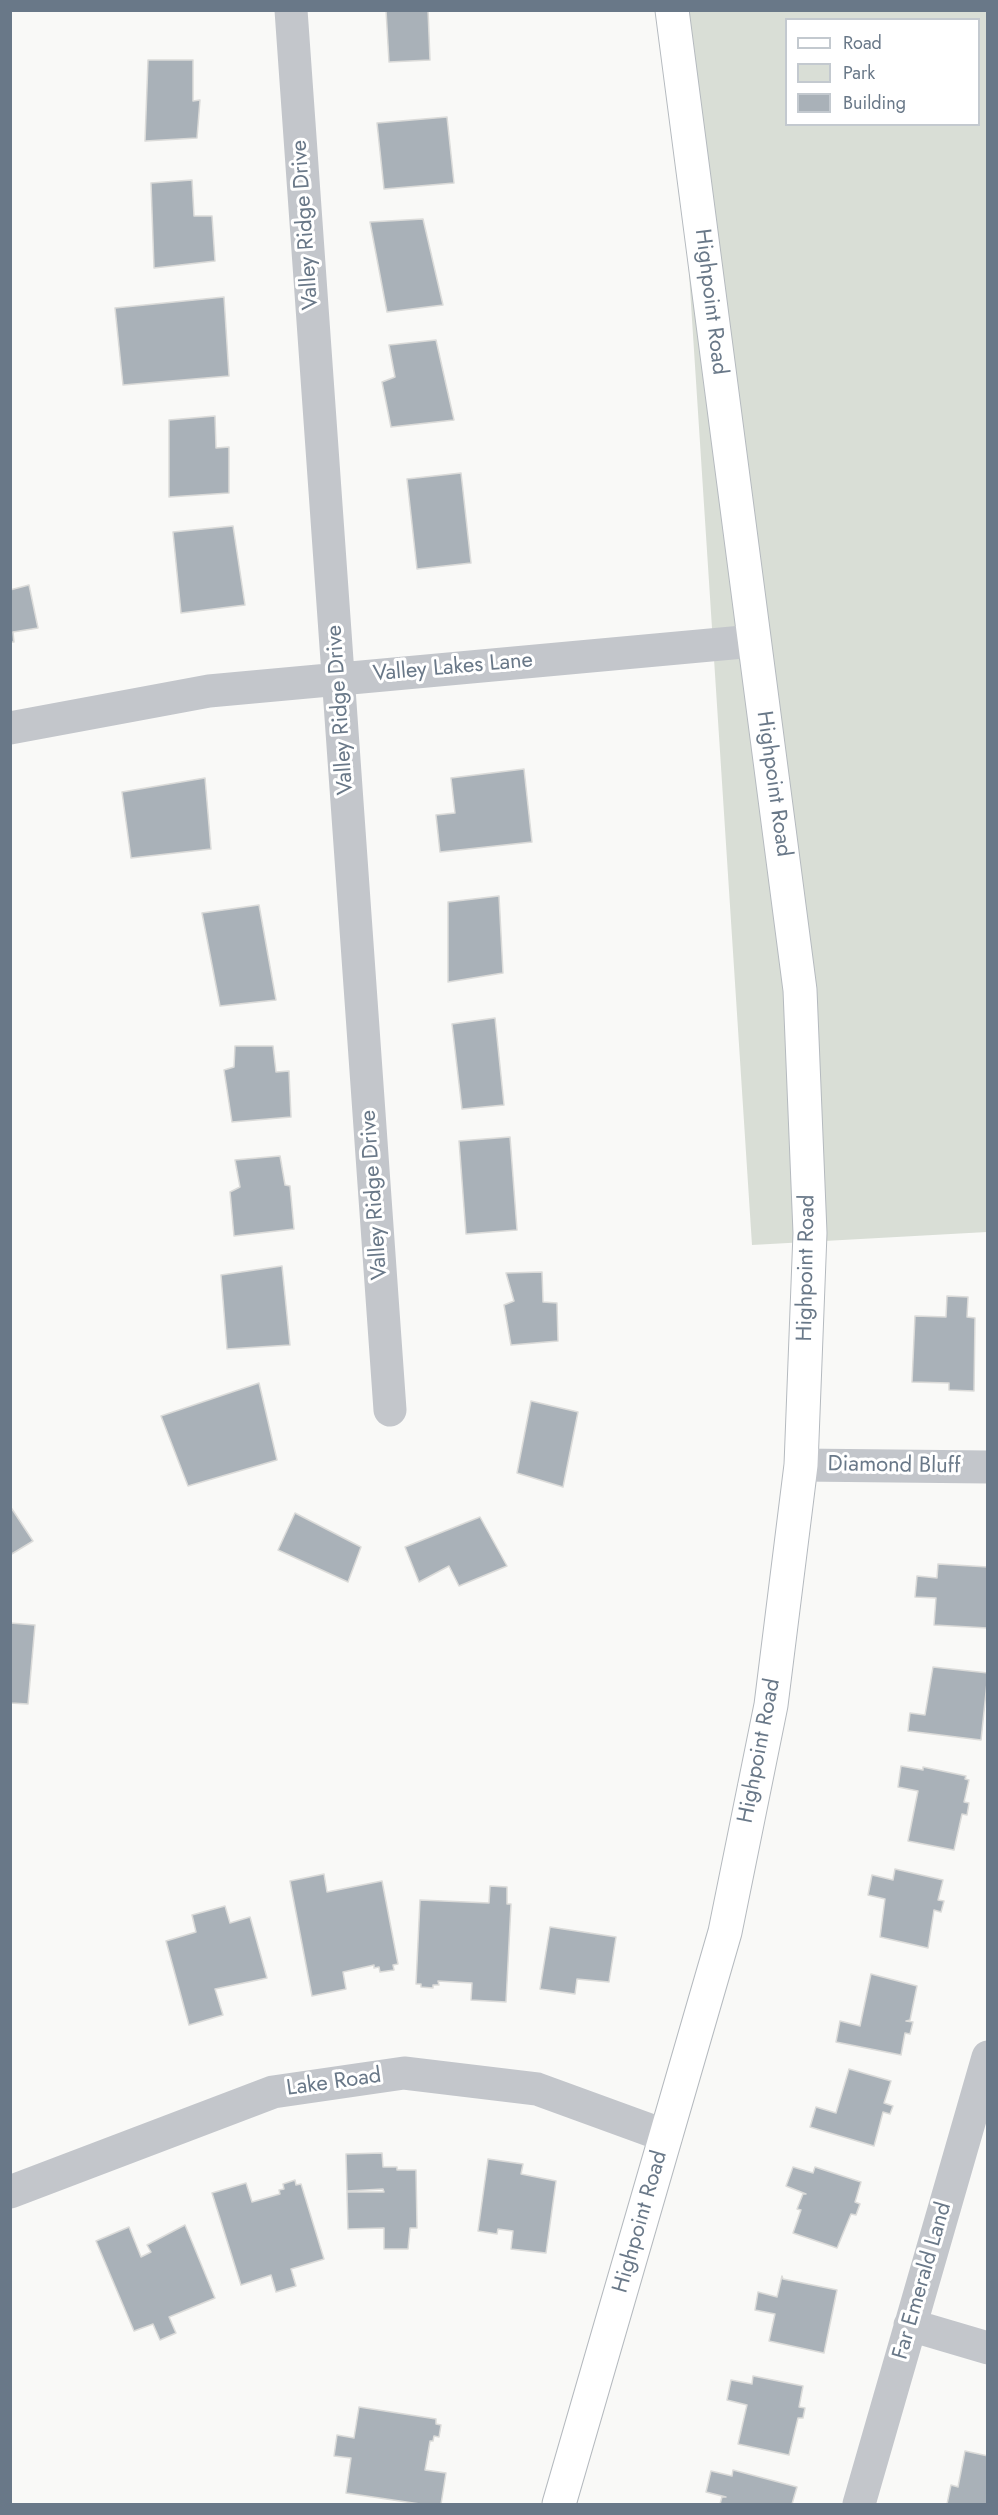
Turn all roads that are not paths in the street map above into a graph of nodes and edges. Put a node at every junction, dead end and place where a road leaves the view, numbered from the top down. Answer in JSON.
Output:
{"nodes":[{"id":1,"x":291,"y":10,"type":"edge"},
{"id":2,"x":672,"y":10,"type":"edge"},
{"id":3,"x":754,"y":641,"type":"junction"},
{"id":4,"x":339,"y":679,"type":"junction"},
{"id":5,"x":10,"y":728,"type":"edge"},
{"id":6,"x":390,"y":1410,"type":"dead end"},
{"id":7,"x":801,"y":1465,"type":"junction"},
{"id":8,"x":987,"y":1467,"type":"edge"},
{"id":9,"x":987,"y":2057,"type":"edge"},
{"id":10,"x":666,"y":2136,"type":"junction"},
{"id":11,"x":10,"y":2192,"type":"edge"},
{"id":12,"x":910,"y":2325,"type":"junction"},
{"id":13,"x":987,"y":2348,"type":"edge"},
{"id":14,"x":559,"y":2505,"type":"edge"},
{"id":15,"x":859,"y":2505,"type":"edge"}],
"edges":[{"from":1,"to":4,"type":"street","name":"Valley Ridge Drive"},
{"from":2,"to":3,"type":"street","name":"Highpoint Road"},
{"from":3,"to":4,"type":"street","name":"Valley Lakes Lane"},
{"from":3,"to":7,"type":"street","name":"Highpoint Road"},
{"from":4,"to":5,"type":"street","name":"Valley Lakes Lane"},
{"from":4,"to":6,"type":"street","name":"Valley Ridge Drive"},
{"from":7,"to":8,"type":"street","name":"Diamond Bluff"},
{"from":7,"to":10,"type":"street","name":"Highpoint Road"},
{"from":9,"to":12,"type":"street","name":"Far Emerald Land"},
{"from":10,"to":11,"type":"street","name":"Lake Road"},
{"from":10,"to":14,"type":"street","name":"Highpoint Road"},
{"from":12,"to":13,"type":"street"},
{"from":12,"to":15,"type":"street","name":"Far Emerald Land"}]}
